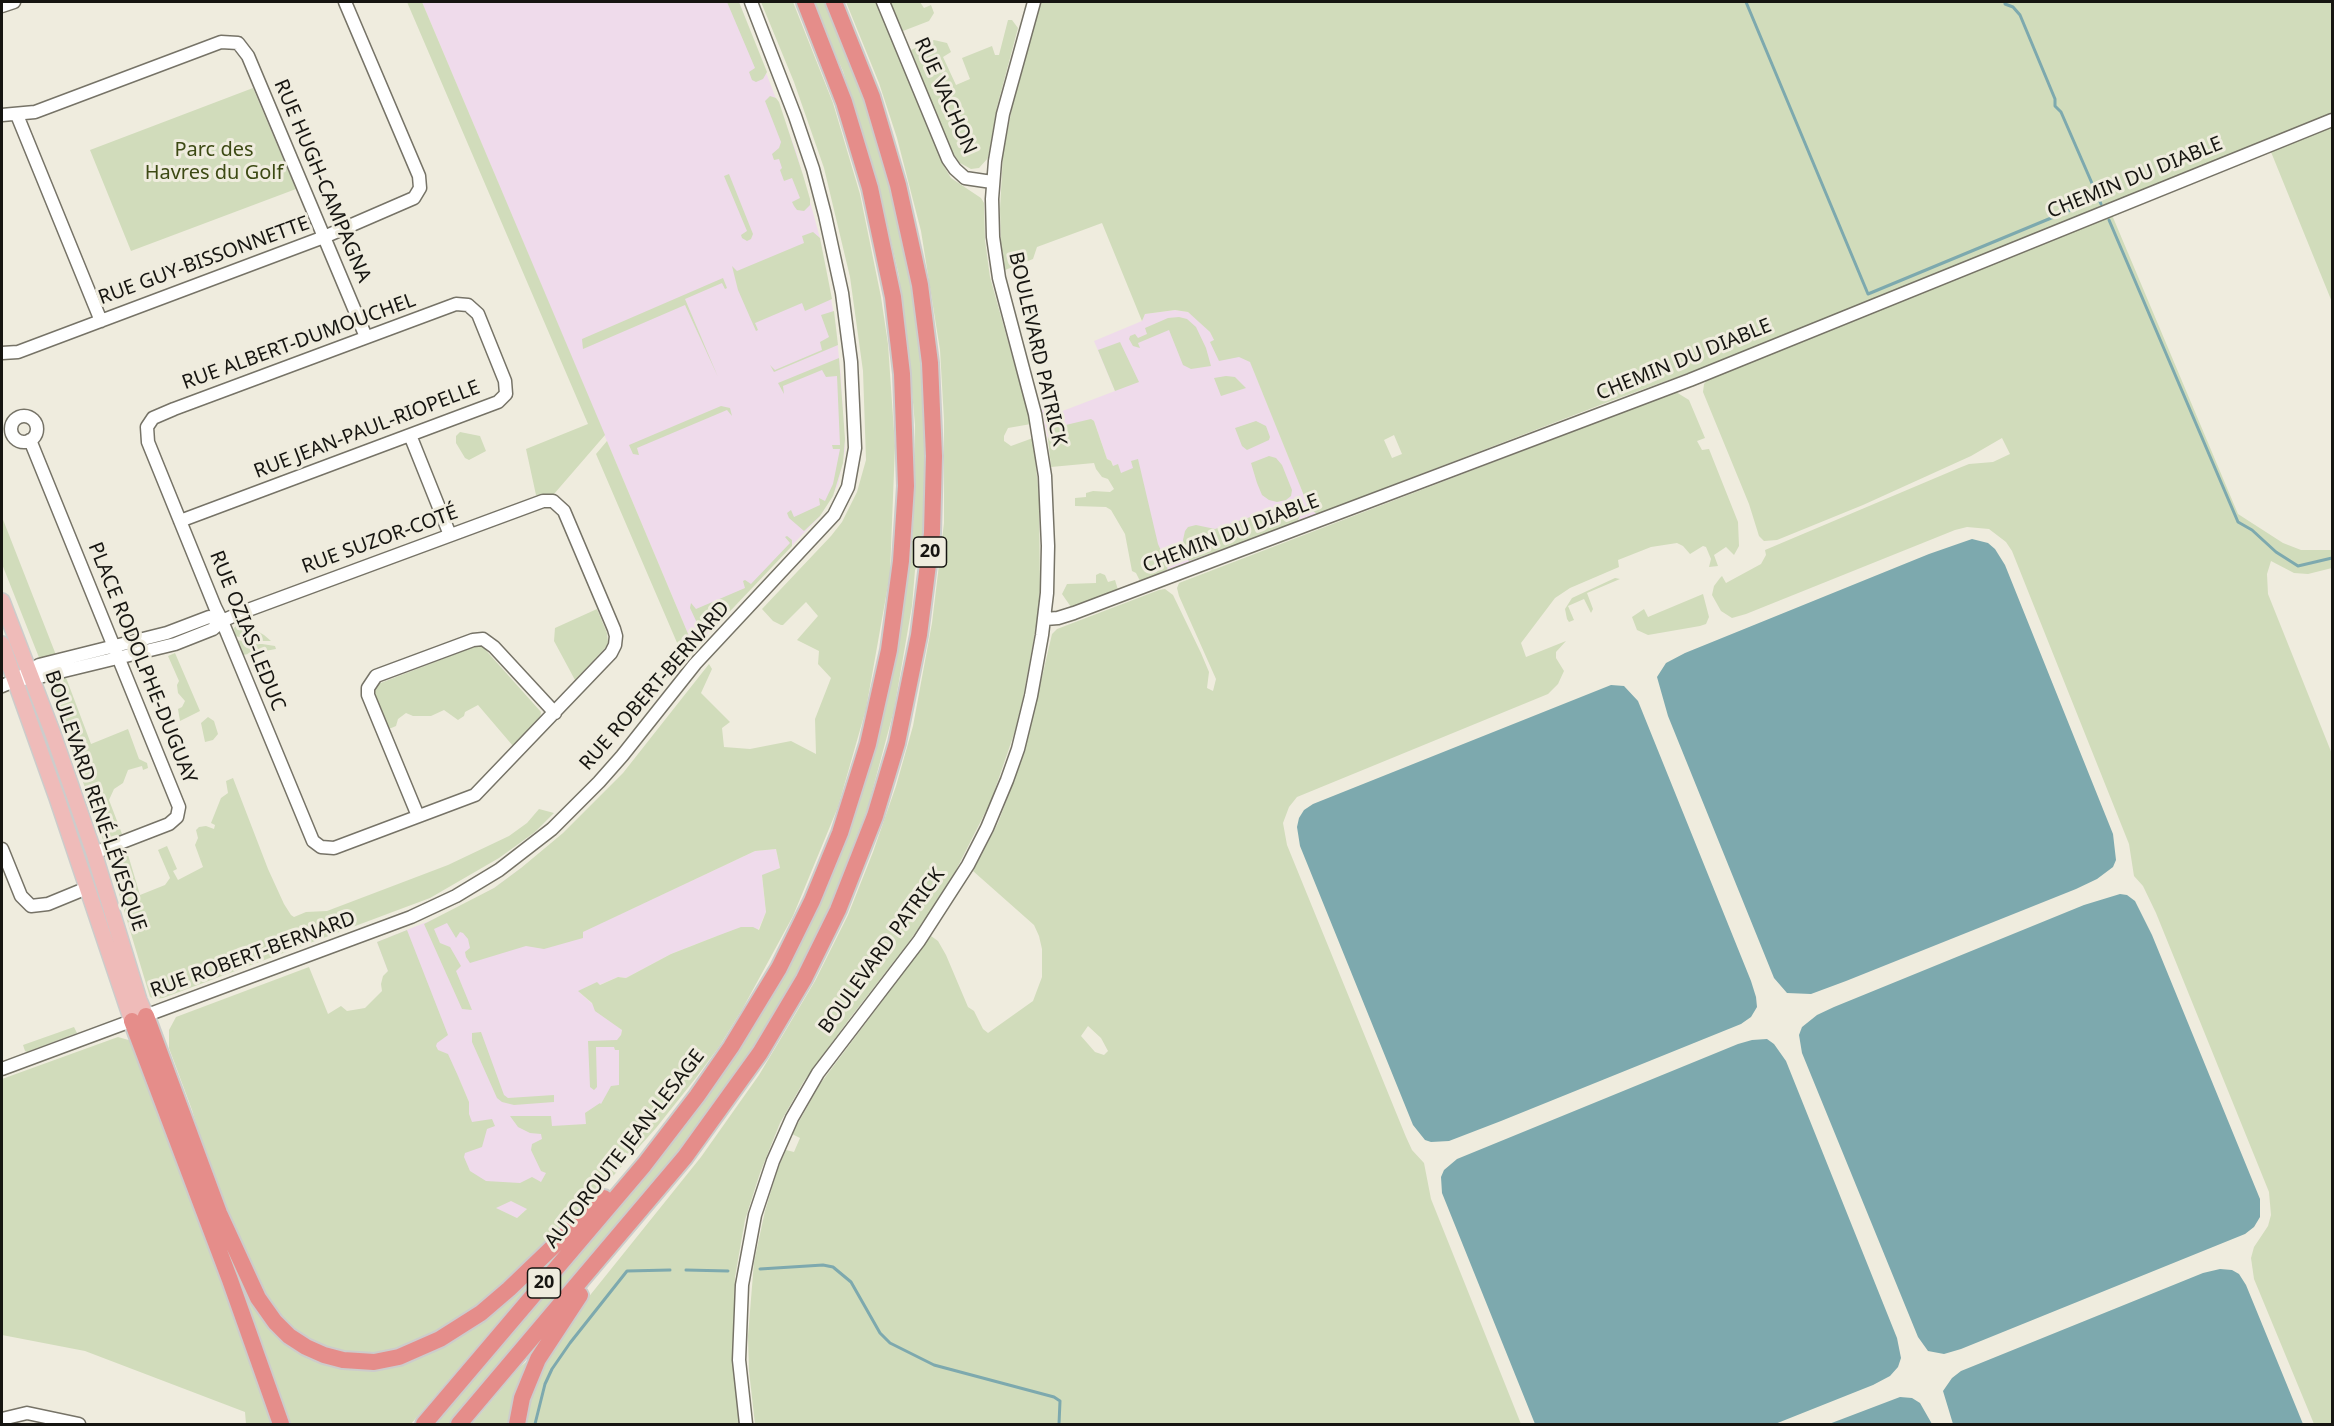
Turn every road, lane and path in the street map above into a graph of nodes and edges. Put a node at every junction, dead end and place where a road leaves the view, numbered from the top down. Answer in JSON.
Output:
{"nodes":[{"id":1,"x":14,"y":2,"type":"edge"},
{"id":2,"x":345,"y":2,"type":"edge"},
{"id":3,"x":750,"y":2,"type":"edge"},
{"id":4,"x":805,"y":2,"type":"edge"},
{"id":5,"x":834,"y":2,"type":"edge"},
{"id":6,"x":883,"y":2,"type":"edge"},
{"id":7,"x":1034,"y":2,"type":"edge"},
{"id":8,"x":2,"y":6,"type":"edge"},
{"id":9,"x":2,"y":115,"type":"edge"},
{"id":10,"x":17,"y":115,"type":"junction"},
{"id":11,"x":2332,"y":120,"type":"edge"},
{"id":12,"x":992,"y":182,"type":"junction"},
{"id":13,"x":324,"y":237,"type":"junction"},
{"id":14,"x":468,"y":305,"type":"joint"},
{"id":15,"x":100,"y":321,"type":"junction"},
{"id":16,"x":366,"y":337,"type":"junction"},
{"id":17,"x":2,"y":353,"type":"edge"},
{"id":18,"x":147,"y":425,"type":"joint"},
{"id":19,"x":410,"y":435,"type":"junction"},
{"id":20,"x":30,"y":440,"type":"dead end"},
{"id":21,"x":180,"y":521,"type":"junction"},
{"id":22,"x":450,"y":535,"type":"junction"},
{"id":23,"x":2,"y":601,"type":"edge"},
{"id":24,"x":1045,"y":619,"type":"junction"},
{"id":25,"x":222,"y":621,"type":"junction"},
{"id":26,"x":2,"y":644,"type":"edge"},
{"id":27,"x":116,"y":652,"type":"junction"},
{"id":28,"x":31,"y":674,"type":"junction"},
{"id":29,"x":9,"y":683,"type":"edge"},
{"id":30,"x":555,"y":713,"type":"junction"},
{"id":31,"x":418,"y":816,"type":"junction"},
{"id":32,"x":2,"y":849,"type":"edge"},
{"id":33,"x":94,"y":854,"type":"junction"},
{"id":34,"x":87,"y":888,"type":"junction"},
{"id":35,"x":139,"y":1018,"type":"junction"},
{"id":36,"x":2,"y":1069,"type":"edge"},
{"id":37,"x":663,"y":1141,"type":"junction"},
{"id":38,"x":619,"y":1236,"type":"junction"},
{"id":39,"x":2,"y":1419,"type":"edge"},
{"id":40,"x":79,"y":1425,"type":"edge"},
{"id":41,"x":281,"y":1425,"type":"edge"},
{"id":42,"x":424,"y":1425,"type":"edge"},
{"id":43,"x":459,"y":1425,"type":"edge"},
{"id":44,"x":517,"y":1425,"type":"edge"},
{"id":45,"x":746,"y":1425,"type":"edge"}],
"edges":[{"from":1,"to":8,"type":"street"},
{"from":2,"to":13,"type":"street","name":"RUE GUY-BISSONNETTE"},
{"from":3,"to":35,"type":"street","name":"RUE ROBERT-BERNARD"},
{"from":4,"to":37,"type":"highway","name":"AUTOROUTE JEAN-LESAGE","number":"20"},
{"from":5,"to":38,"type":"highway","number":"20"},
{"from":6,"to":12,"type":"street","name":"RUE VACHON"},
{"from":7,"to":12,"type":"street","name":"BOULEVARD PATRICK"},
{"from":9,"to":10,"type":"street"},
{"from":10,"to":13,"type":"street","name":"RUE HUGH-CAMPAGNA"},
{"from":10,"to":15,"type":"street"},
{"from":11,"to":24,"type":"street","name":"CHEMIN DU DIABLE"},
{"from":12,"to":24,"type":"street","name":"BOULEVARD PATRICK"},
{"from":13,"to":15,"type":"street","name":"RUE GUY-BISSONNETTE"},
{"from":13,"to":16,"type":"street","name":"RUE HUGH-CAMPAGNA"},
{"from":14,"to":16,"type":"street","name":"RUE ALBERT-DUMOUCHEL"},
{"from":14,"to":19,"type":"street","name":"RUE JEAN-PAUL-RIOPELLE"},
{"from":15,"to":17,"type":"street","name":"RUE GUY-BISSONNETTE"},
{"from":16,"to":18,"type":"street","name":"RUE ALBERT-DUMOUCHEL"},
{"from":18,"to":21,"type":"street","name":"RUE OZIAS-LEDUC"},
{"from":19,"to":21,"type":"street","name":"RUE JEAN-PAUL-RIOPELLE"},
{"from":19,"to":22,"type":"street"},
{"from":20,"to":27,"type":"street","name":"PLACE RODOLPHE-DUGUAY"},
{"from":21,"to":25,"type":"street","name":"RUE OZIAS-LEDUC"},
{"from":22,"to":25,"type":"street","name":"RUE SUZOR-COTÉ"},
{"from":22,"to":30,"type":"street","name":"RUE SUZOR-COTÉ"},
{"from":23,"to":28,"type":"main road","name":"BOULEVARD RENÉ-LÉVESQUE"},
{"from":24,"to":45,"type":"street","name":"BOULEVARD PATRICK"},
{"from":25,"to":27,"type":"street","name":"RUE SUZOR-COTÉ"},
{"from":25,"to":31,"type":"street","name":"RUE OZIAS-LEDUC"},
{"from":26,"to":29,"type":"main road","name":"BOULEVARD RENÉ-LÉVESQUE"},
{"from":27,"to":28,"type":"street","name":"RUE SUZOR-COTÉ"},
{"from":27,"to":33,"type":"street","name":"PLACE RODOLPHE-DUGUAY"},
{"from":28,"to":29,"type":"street","name":"RUE SUZOR-COTÉ"},
{"from":28,"to":33,"type":"main road","name":"BOULEVARD RENÉ-LÉVESQUE"},
{"from":29,"to":34,"type":"main road","name":"BOULEVARD RENÉ-LÉVESQUE"},
{"from":30,"to":31,"type":"street"},
{"from":30,"to":31,"type":"street"},
{"from":32,"to":34,"type":"street"},
{"from":33,"to":35,"type":"main road","name":"BOULEVARD RENÉ-LÉVESQUE"},
{"from":34,"to":35,"type":"main road","name":"BOULEVARD RENÉ-LÉVESQUE"},
{"from":35,"to":36,"type":"street","name":"RUE ROBERT-BERNARD"},
{"from":35,"to":37,"type":"highway"},
{"from":35,"to":41,"type":"highway"},
{"from":37,"to":42,"type":"highway","name":"AUTOROUTE JEAN-LESAGE","number":"20"},
{"from":38,"to":43,"type":"highway","number":"20"},
{"from":38,"to":44,"type":"highway"},
{"from":39,"to":40,"type":"street"}]}
